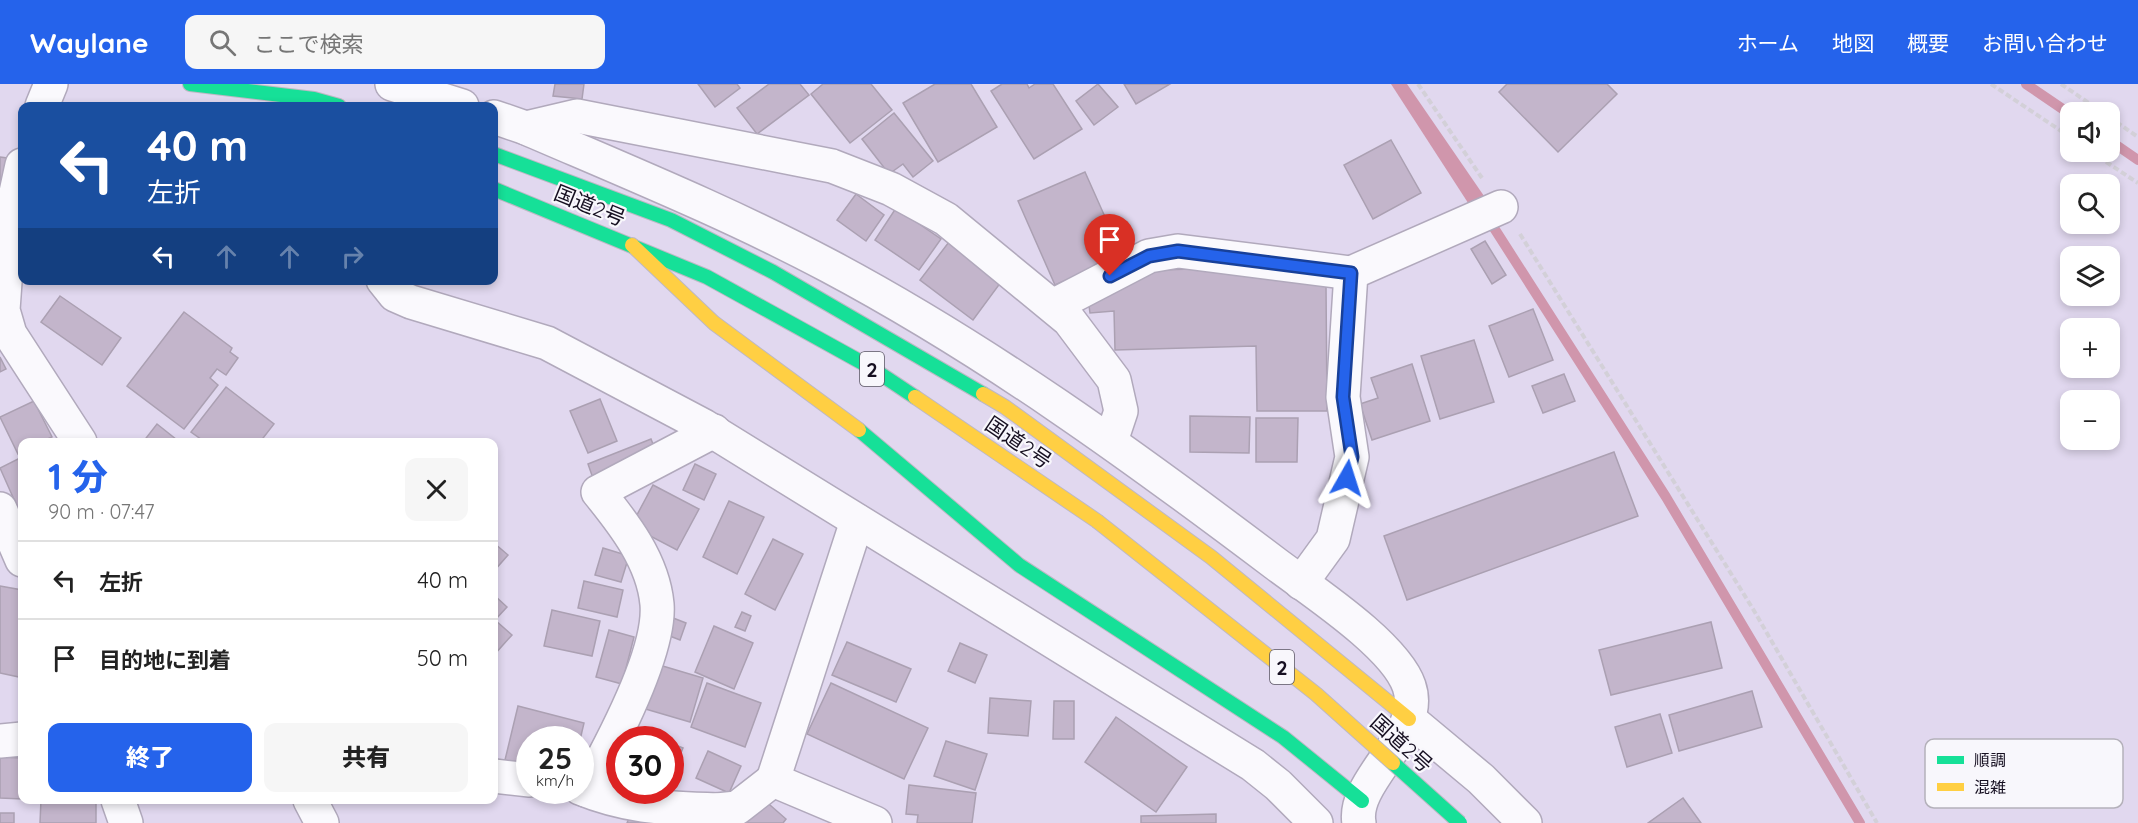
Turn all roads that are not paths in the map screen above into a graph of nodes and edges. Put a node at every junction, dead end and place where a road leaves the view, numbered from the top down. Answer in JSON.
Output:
{"nodes":[{"id":1,"x":51,"y":84,"type":"edge"},
{"id":2,"x":392,"y":84,"type":"edge"},
{"id":3,"x":184,"y":86,"type":"edge"},
{"id":4,"x":44,"y":102,"type":"edge"},
{"id":5,"x":230,"y":102,"type":"edge"},
{"id":6,"x":325,"y":102,"type":"edge"},
{"id":7,"x":441,"y":102,"type":"edge"},
{"id":8,"x":498,"y":118,"type":"edge"},
{"id":9,"x":526,"y":128,"type":"junction"},
{"id":10,"x":498,"y":155,"type":"edge"},
{"id":11,"x":18,"y":183,"type":"edge"},
{"id":12,"x":498,"y":191,"type":"edge"},
{"id":13,"x":1490,"y":212,"type":"road end"},
{"id":14,"x":632,"y":245,"type":"junction"},
{"id":15,"x":1351,"y":273,"type":"junction"},
{"id":16,"x":387,"y":285,"type":"edge"},
{"id":17,"x":1053,"y":306,"type":"junction"},
{"id":18,"x":1,"y":310,"type":"edge"},
{"id":19,"x":714,"y":431,"type":"junction"},
{"id":20,"x":77,"y":438,"type":"edge"},
{"id":21,"x":1111,"y":441,"type":"junction"},
{"id":22,"x":0,"y":509,"type":"edge"},
{"id":23,"x":857,"y":520,"type":"junction"},
{"id":24,"x":18,"y":551,"type":"edge"},
{"id":25,"x":1301,"y":583,"type":"junction"},
{"id":26,"x":1409,"y":719,"type":"junction"},
{"id":27,"x":18,"y":739,"type":"edge"},
{"id":28,"x":0,"y":741,"type":"edge"},
{"id":29,"x":594,"y":768,"type":"edge"},
{"id":30,"x":498,"y":776,"type":"edge"},
{"id":31,"x":516,"y":778,"type":"edge"},
{"id":32,"x":773,"y":780,"type":"junction"},
{"id":33,"x":594,"y":793,"type":"edge"},
{"id":34,"x":119,"y":804,"type":"edge"},
{"id":35,"x":312,"y":804,"type":"edge"},
{"id":36,"x":1361,"y":812,"type":"edge"},
{"id":37,"x":713,"y":816,"type":"edge"},
{"id":38,"x":126,"y":823,"type":"edge"},
{"id":39,"x":322,"y":823,"type":"edge"},
{"id":40,"x":875,"y":823,"type":"edge"},
{"id":41,"x":1316,"y":823,"type":"edge"},
{"id":42,"x":1385,"y":823,"type":"edge"},
{"id":43,"x":1460,"y":823,"type":"edge"},
{"id":44,"x":1525,"y":823,"type":"edge"}],
"edges":[{"from":1,"to":4,"type":"street"},
{"from":2,"to":7,"type":"street"},
{"from":3,"to":5,"type":"highway"},
{"from":3,"to":6,"type":"highway"},
{"from":8,"to":9,"type":"street"},
{"from":9,"to":17,"type":"street"},
{"from":9,"to":21,"type":"street"},
{"from":10,"to":26,"type":"highway"},
{"from":11,"to":18,"type":"street"},
{"from":12,"to":14,"type":"highway","name":"国道2号","number":"2"},
{"from":13,"to":15,"type":"street"},
{"from":14,"to":36,"type":"highway"},
{"from":14,"to":43,"type":"highway","name":"国道2号","number":"2","bridge":true},
{"from":15,"to":17,"type":"street"},
{"from":15,"to":25,"type":"street"},
{"from":16,"to":19,"type":"street"},
{"from":17,"to":21,"type":"street"},
{"from":18,"to":20,"type":"street"},
{"from":19,"to":23,"type":"street"},
{"from":19,"to":29,"type":"street"},
{"from":21,"to":25,"type":"street"},
{"from":22,"to":24,"type":"street"},
{"from":23,"to":32,"type":"street"},
{"from":23,"to":41,"type":"street"},
{"from":25,"to":26,"type":"street"},
{"from":26,"to":36,"type":"street"},
{"from":26,"to":44,"type":"street"},
{"from":27,"to":28,"type":"street"},
{"from":30,"to":31,"type":"street"},
{"from":32,"to":37,"type":"street"},
{"from":32,"to":40,"type":"street"},
{"from":33,"to":37,"type":"street"},
{"from":34,"to":38,"type":"street"},
{"from":35,"to":39,"type":"street"},
{"from":36,"to":42,"type":"street"}]}
